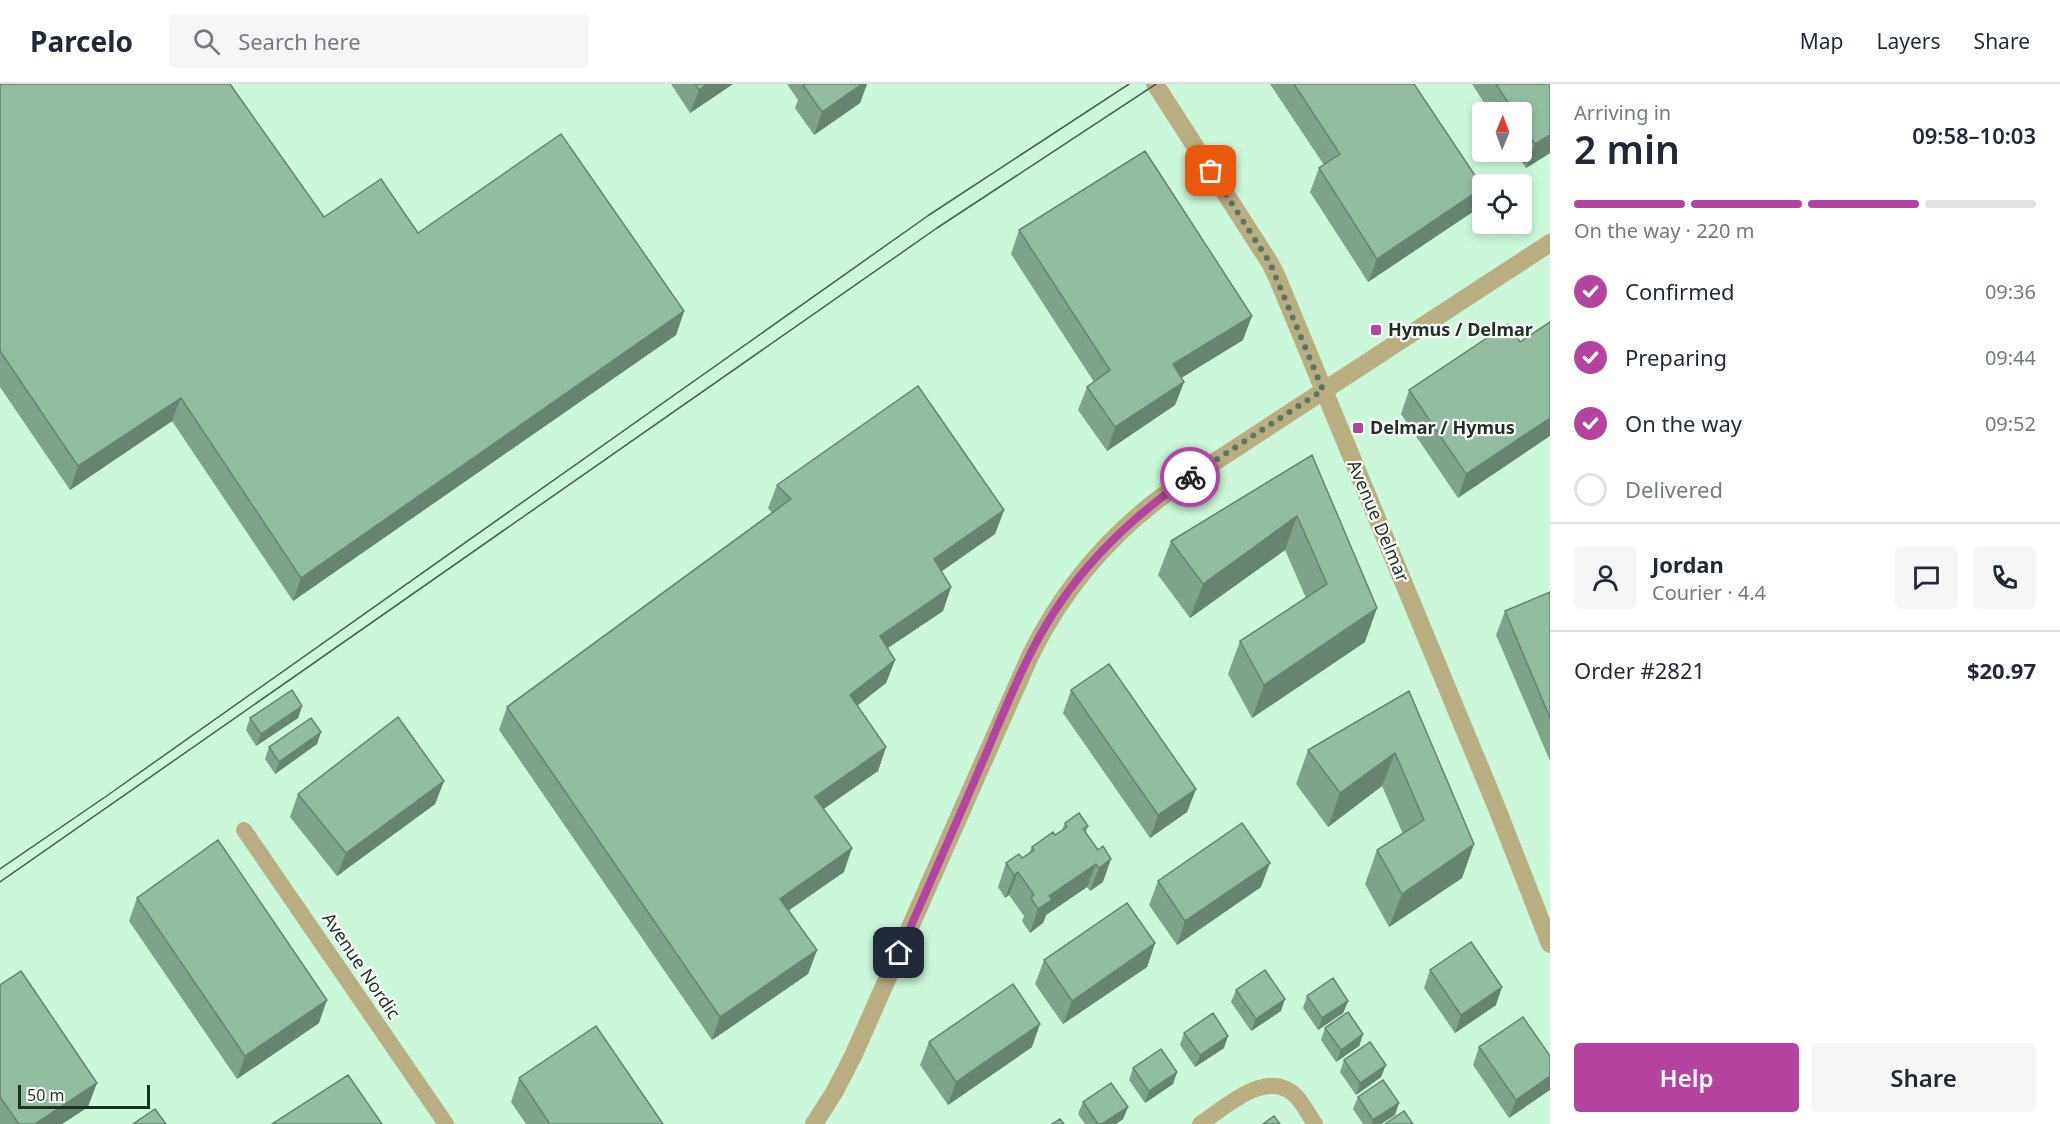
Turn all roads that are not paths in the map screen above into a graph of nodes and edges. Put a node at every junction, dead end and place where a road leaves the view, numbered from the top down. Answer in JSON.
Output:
{"nodes":[{"id":1,"x":1155,"y":84,"type":"edge"},
{"id":2,"x":1550,"y":243,"type":"edge"},
{"id":3,"x":1323,"y":390,"type":"junction"},
{"id":4,"x":244,"y":830,"type":"dead end"},
{"id":5,"x":1550,"y":944,"type":"edge"},
{"id":6,"x":446,"y":1124,"type":"edge"},
{"id":7,"x":814,"y":1124,"type":"edge"},
{"id":8,"x":1200,"y":1124,"type":"edge"},
{"id":9,"x":1315,"y":1124,"type":"edge"}],
"edges":[{"from":1,"to":3,"type":"street","name":"Avenue Delmar"},
{"from":2,"to":3,"type":"street"},
{"from":3,"to":5,"type":"street","name":"Avenue Delmar"},
{"from":3,"to":7,"type":"street"},
{"from":4,"to":6,"type":"street","name":"Avenue Nordic"},
{"from":8,"to":9,"type":"street"}]}
